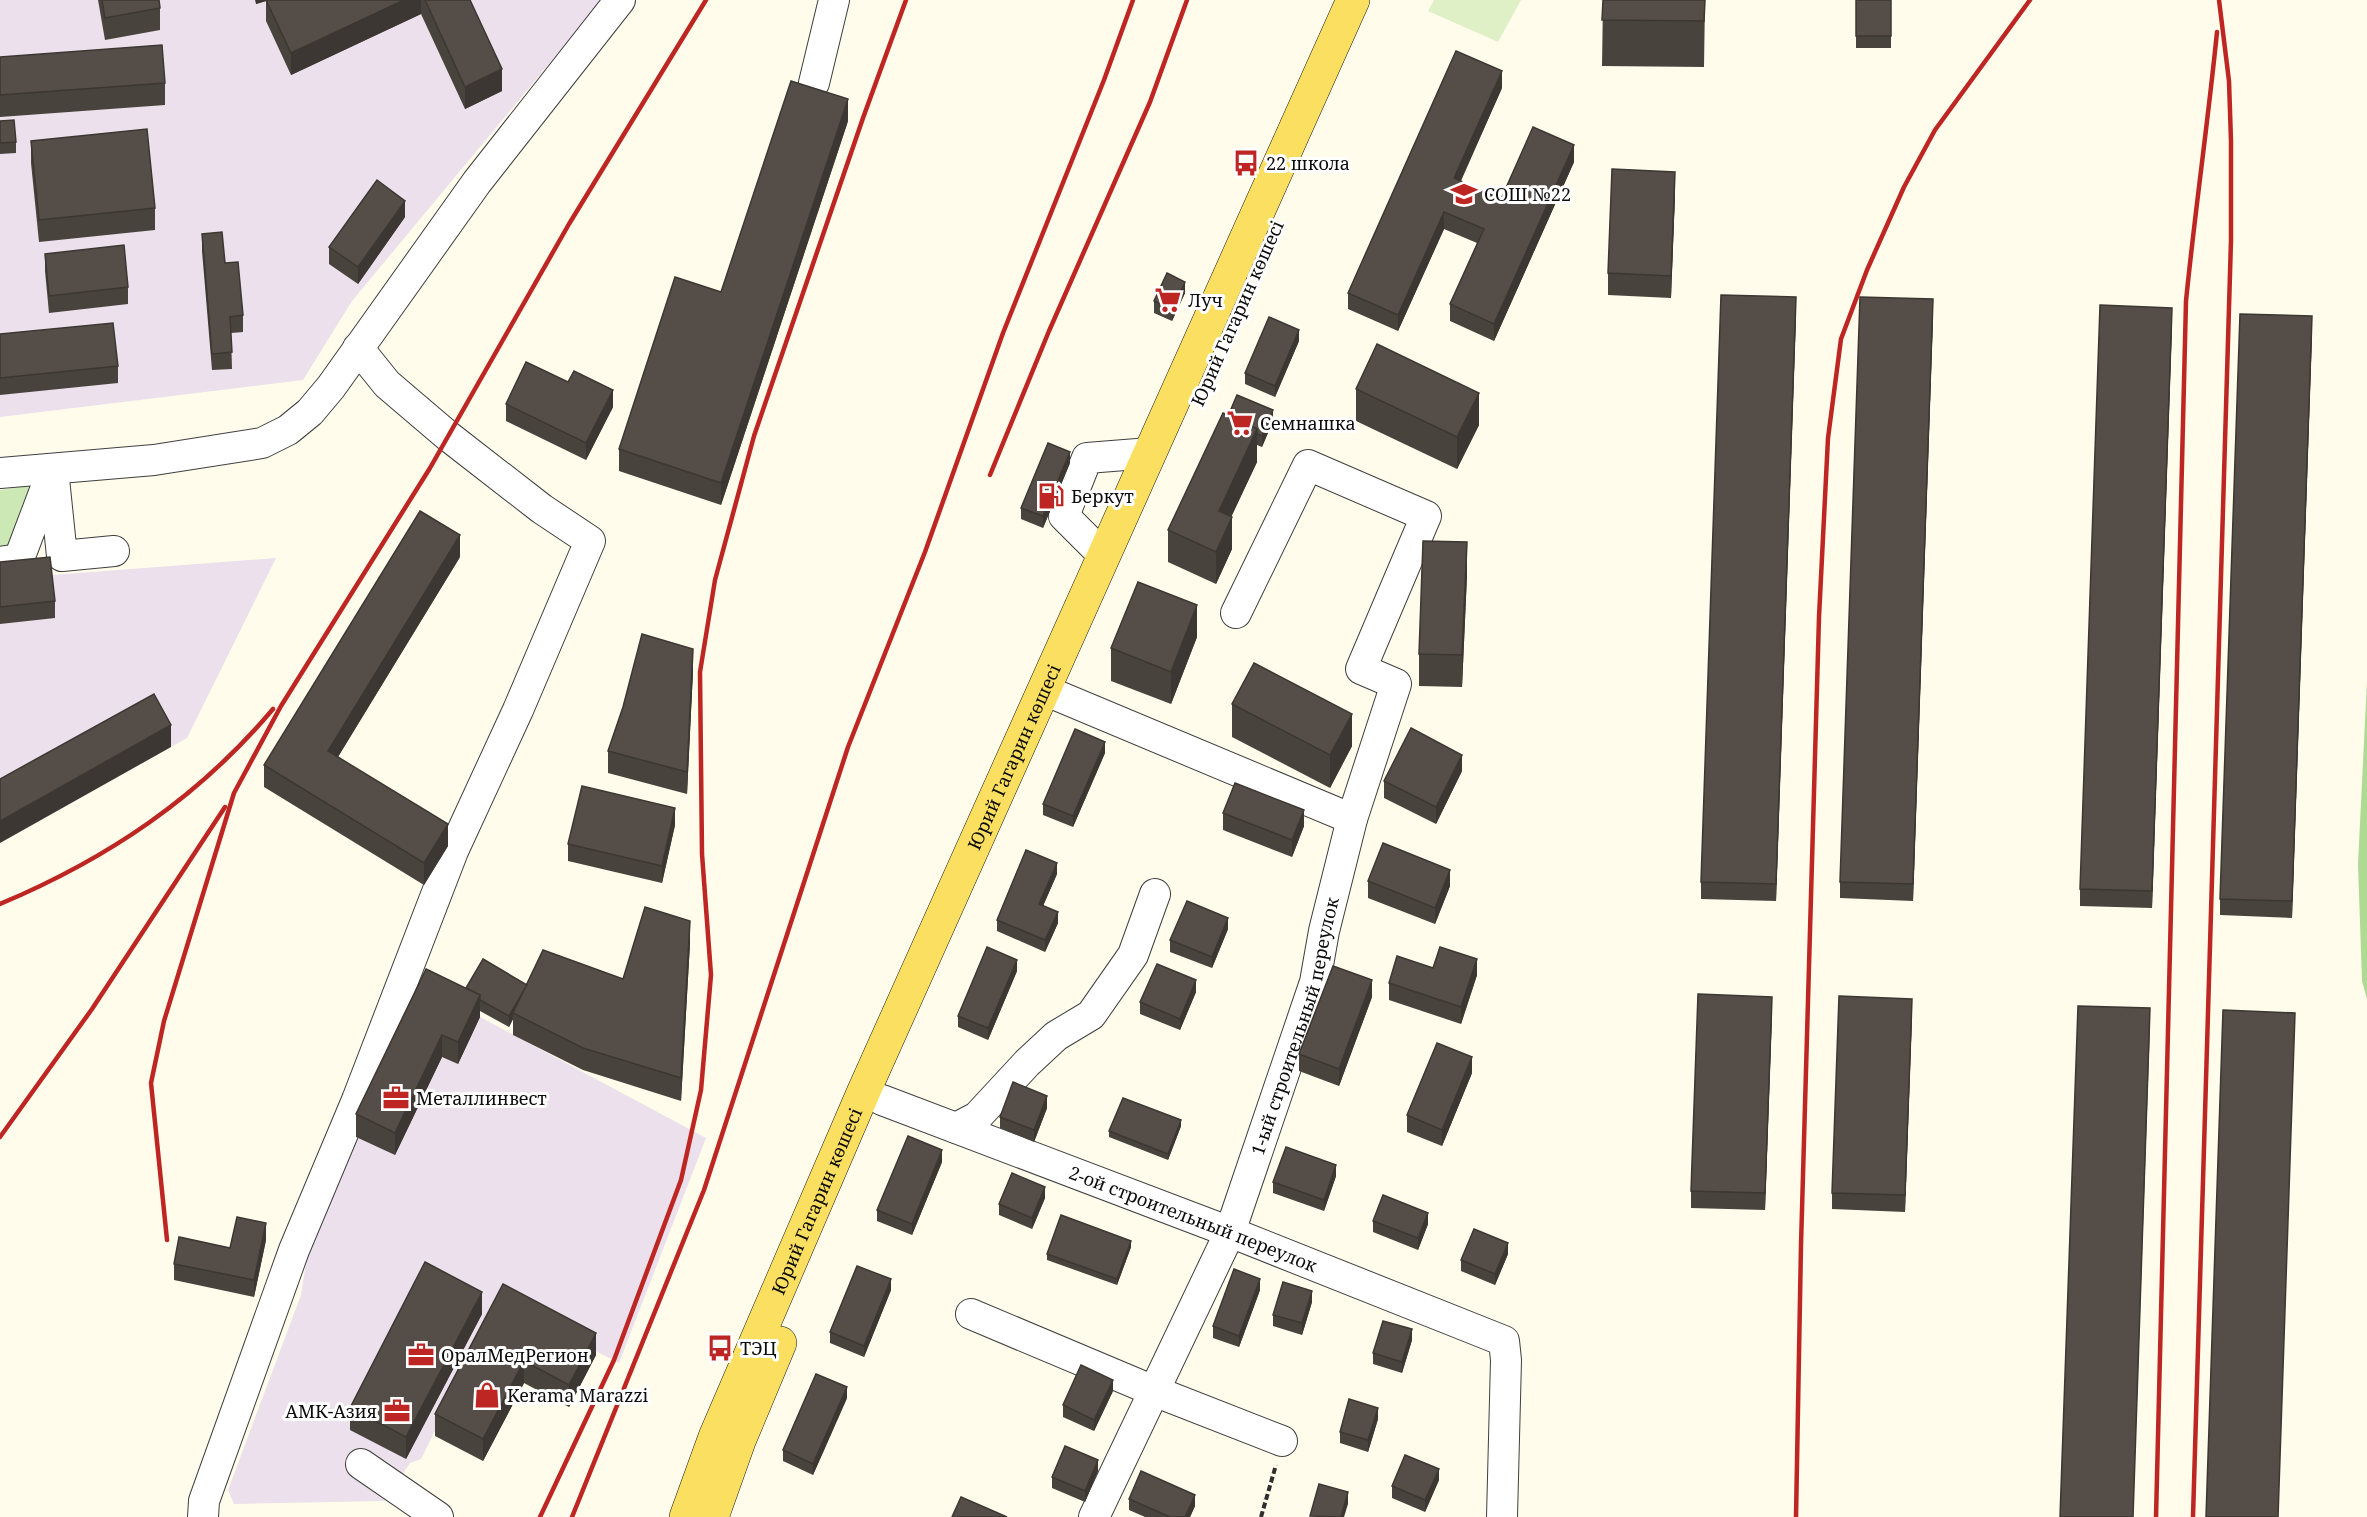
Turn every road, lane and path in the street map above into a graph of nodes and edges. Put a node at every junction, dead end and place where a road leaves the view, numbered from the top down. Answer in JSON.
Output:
{"nodes":[{"id":1,"x":620,"y":0,"type":"edge"},
{"id":2,"x":834,"y":0,"type":"edge"},
{"id":3,"x":1353,"y":0,"type":"edge"},
{"id":4,"x":1377,"y":0,"type":"edge"},
{"id":5,"x":814,"y":83,"type":"dead end"},
{"id":6,"x":358,"y":348,"type":"junction"},
{"id":7,"x":1150,"y":453,"type":"junction"},
{"id":8,"x":53,"y":469,"type":"junction"},
{"id":9,"x":0,"y":473,"type":"edge"},
{"id":10,"x":114,"y":551,"type":"dead end"},
{"id":11,"x":1104,"y":556,"type":"junction"},
{"id":12,"x":0,"y":562,"type":"edge"},
{"id":13,"x":1236,"y":613,"type":"dead end"},
{"id":14,"x":1054,"y":695,"type":"junction"},
{"id":15,"x":1352,"y":819,"type":"junction"},
{"id":16,"x":1155,"y":894,"type":"dead end"},
{"id":17,"x":882,"y":1100,"type":"junction"},
{"id":18,"x":956,"y":1128,"type":"junction"},
{"id":19,"x":1230,"y":1232,"type":"junction"},
{"id":20,"x":971,"y":1314,"type":"dead end"},
{"id":21,"x":1154,"y":1391,"type":"junction"},
{"id":22,"x":1282,"y":1441,"type":"joint"},
{"id":23,"x":360,"y":1464,"type":"dead end"},
{"id":24,"x":203,"y":1517,"type":"edge"},
{"id":25,"x":438,"y":1517,"type":"edge"},
{"id":26,"x":686,"y":1517,"type":"edge"},
{"id":27,"x":712,"y":1517,"type":"edge"},
{"id":28,"x":1094,"y":1517,"type":"edge"},
{"id":29,"x":1261,"y":1517,"type":"edge"},
{"id":30,"x":1502,"y":1517,"type":"edge"}],
"edges":[{"from":1,"to":6,"type":"street"},
{"from":2,"to":5,"type":"street"},
{"from":3,"to":7,"type":"main road","name":"Юрий Гагарин көшесі"},
{"from":4,"to":14,"type":"main road","name":"Юрий Гагарин көшесі"},
{"from":6,"to":8,"type":"street"},
{"from":6,"to":24,"type":"street"},
{"from":7,"to":11,"type":"main road","name":"Юрий Гагарин көшесі"},
{"from":7,"to":11,"type":"street"},
{"from":8,"to":9,"type":"street"},
{"from":8,"to":10,"type":"street"},
{"from":8,"to":12,"type":"street"},
{"from":11,"to":14,"type":"main road","name":"Юрий Гагарин көшесі"},
{"from":13,"to":15,"type":"street","name":"1-ый строительный переулок"},
{"from":14,"to":15,"type":"street"},
{"from":14,"to":17,"type":"main road","name":"Юрий Гагарин көшесі"},
{"from":14,"to":26,"type":"main road","name":"Юрий Гагарин көшесі"},
{"from":15,"to":19,"type":"street","name":"1-ый строительный переулок"},
{"from":16,"to":18,"type":"street"},
{"from":17,"to":18,"type":"street","name":"2-ой строительный переулок"},
{"from":17,"to":27,"type":"main road","name":"Юрий Гагарин көшесі"},
{"from":18,"to":19,"type":"street","name":"2-ой строительный переулок"},
{"from":19,"to":21,"type":"street","name":"1-ый строительный переулок"},
{"from":19,"to":30,"type":"street","name":"2-ой строительный переулок"},
{"from":20,"to":21,"type":"street"},
{"from":21,"to":22,"type":"street"},
{"from":21,"to":28,"type":"street","name":"1-ый строительный переулок"},
{"from":22,"to":29,"type":"path"},
{"from":23,"to":25,"type":"street"}]}
